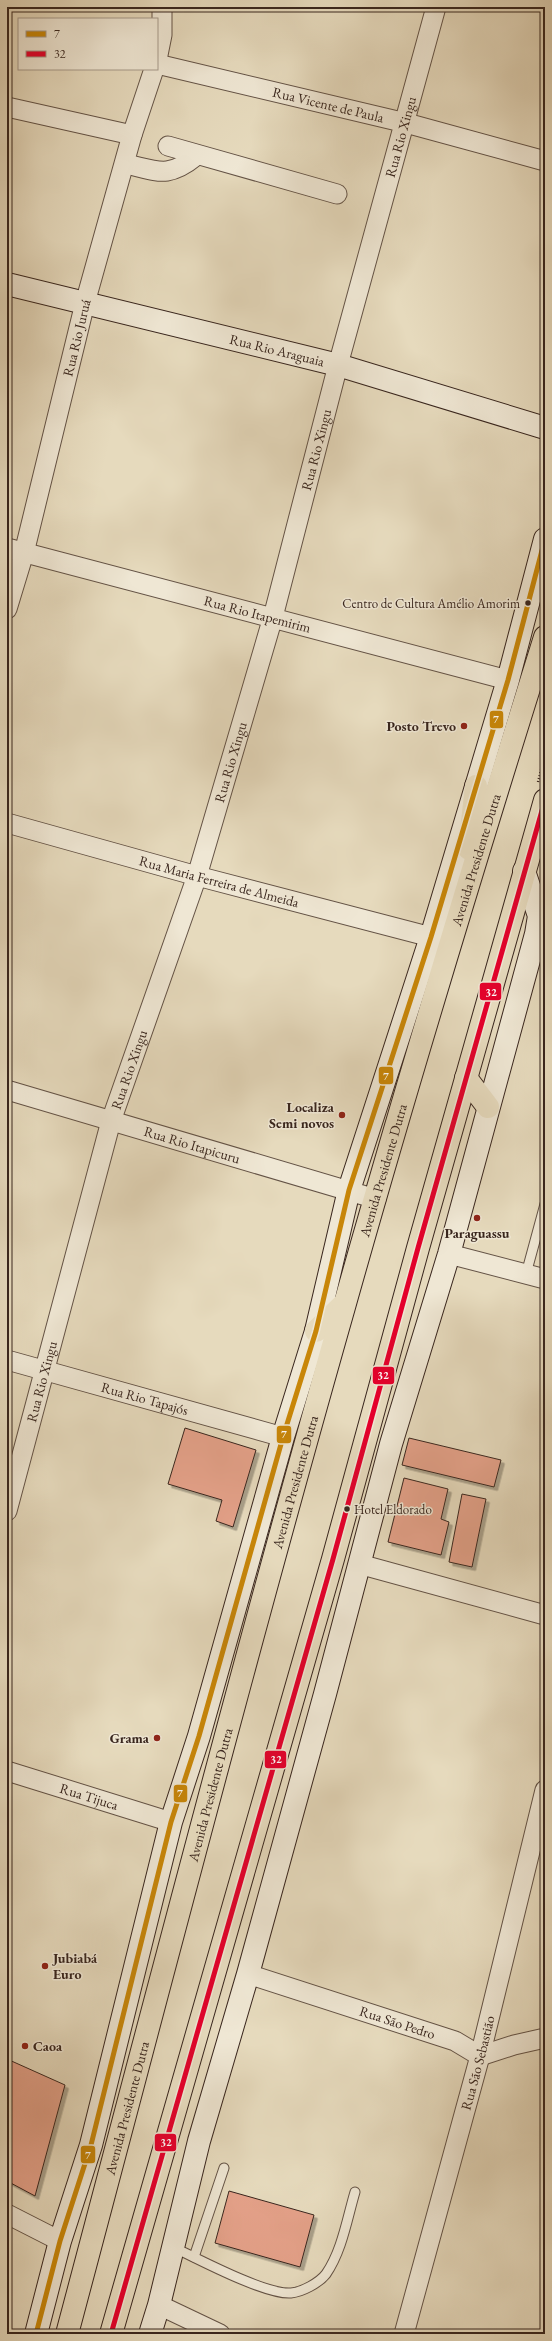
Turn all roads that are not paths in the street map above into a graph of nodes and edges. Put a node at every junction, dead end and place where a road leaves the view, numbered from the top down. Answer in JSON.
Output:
{"nodes":[{"id":1,"x":162,"y":7,"type":"edge"},
{"id":2,"x":436,"y":7,"type":"edge"},
{"id":3,"x":158,"y":55,"type":"edge"},
{"id":4,"x":158,"y":64,"type":"edge"},
{"id":5,"x":154,"y":70,"type":"edge"},
{"id":6,"x":7,"y":107,"type":"edge"},
{"id":7,"x":406,"y":123,"type":"junction"},
{"id":8,"x":132,"y":135,"type":"junction"},
{"id":9,"x":168,"y":146,"type":"dead end"},
{"id":10,"x":196,"y":156,"type":"junction"},
{"id":11,"x":545,"y":161,"type":"edge"},
{"id":12,"x":126,"y":164,"type":"junction"},
{"id":13,"x":337,"y":194,"type":"dead end"},
{"id":14,"x":7,"y":284,"type":"edge"},
{"id":15,"x":85,"y":303,"type":"junction"},
{"id":16,"x":338,"y":365,"type":"junction"},
{"id":17,"x":545,"y":428,"type":"edge"},
{"id":18,"x":545,"y":538,"type":"edge"},
{"id":19,"x":16,"y":550,"type":"edge"},
{"id":20,"x":7,"y":609,"type":"edge"},
{"id":21,"x":273,"y":617,"type":"junction"},
{"id":22,"x":523,"y":621,"type":"junction"},
{"id":23,"x":545,"y":629,"type":"edge"},
{"id":24,"x":545,"y":637,"type":"edge"},
{"id":25,"x":508,"y":680,"type":"junction"},
{"id":26,"x":476,"y":786,"type":"junction"},
{"id":27,"x":545,"y":800,"type":"edge"},
{"id":28,"x":7,"y":823,"type":"edge"},
{"id":29,"x":540,"y":838,"type":"edge"},
{"id":30,"x":524,"y":871,"type":"junction"},
{"id":31,"x":197,"y":876,"type":"junction"},
{"id":32,"x":464,"y":894,"type":"junction"},
{"id":33,"x":431,"y":937,"type":"junction"},
{"id":34,"x":466,"y":1078,"type":"junction"},
{"id":35,"x":7,"y":1090,"type":"edge"},
{"id":36,"x":488,"y":1107,"type":"junction"},
{"id":37,"x":112,"y":1121,"type":"junction"},
{"id":38,"x":349,"y":1190,"type":"junction"},
{"id":39,"x":376,"y":1199,"type":"junction"},
{"id":40,"x":545,"y":1204,"type":"edge"},
{"id":41,"x":448,"y":1254,"type":"junction"},
{"id":42,"x":526,"y":1274,"type":"junction"},
{"id":43,"x":545,"y":1279,"type":"edge"},
{"id":44,"x":344,"y":1304,"type":"junction"},
{"id":45,"x":316,"y":1331,"type":"junction"},
{"id":46,"x":7,"y":1360,"type":"edge"},
{"id":47,"x":46,"y":1370,"type":"junction"},
{"id":48,"x":283,"y":1437,"type":"junction"},
{"id":49,"x":7,"y":1511,"type":"edge"},
{"id":50,"x":359,"y":1564,"type":"junction"},
{"id":51,"x":545,"y":1615,"type":"edge"},
{"id":52,"x":210,"y":1739,"type":"junction"},
{"id":53,"x":7,"y":1771,"type":"edge"},
{"id":54,"x":545,"y":1790,"type":"edge"},
{"id":55,"x":171,"y":1822,"type":"junction"},
{"id":56,"x":248,"y":1974,"type":"junction"},
{"id":57,"x":545,"y":2038,"type":"edge"},
{"id":58,"x":480,"y":2056,"type":"junction"},
{"id":59,"x":224,"y":2168,"type":"dead end"},
{"id":60,"x":355,"y":2192,"type":"dead end"},
{"id":61,"x":7,"y":2214,"type":"edge"},
{"id":62,"x":60,"y":2241,"type":"junction"},
{"id":63,"x":173,"y":2247,"type":"junction"},
{"id":64,"x":194,"y":2257,"type":"junction"},
{"id":65,"x":159,"y":2305,"type":"junction"},
{"id":66,"x":36,"y":2334,"type":"edge"},
{"id":67,"x":67,"y":2334,"type":"edge"},
{"id":68,"x":111,"y":2334,"type":"edge"},
{"id":69,"x":150,"y":2334,"type":"edge"},
{"id":70,"x":220,"y":2334,"type":"edge"},
{"id":71,"x":404,"y":2334,"type":"edge"}],
"edges":[{"from":1,"to":3,"type":"street"},
{"from":2,"to":7,"type":"street","name":"Rua Rio Xingu"},
{"from":4,"to":7,"type":"street","name":"Rua Vicente de Paula"},
{"from":5,"to":8,"type":"street","name":"Rua Rio Juruá"},
{"from":6,"to":8,"type":"street"},
{"from":7,"to":11,"type":"street","name":"Rua Vicente de Paula"},
{"from":7,"to":16,"type":"street","name":"Rua Rio Xingu"},
{"from":8,"to":12,"type":"street","name":"Rua Rio Juruá"},
{"from":9,"to":10,"type":"street"},
{"from":10,"to":12,"type":"street"},
{"from":10,"to":13,"type":"street"},
{"from":12,"to":15,"type":"street","name":"Rua Rio Juruá"},
{"from":14,"to":15,"type":"street","name":"Rua Rio Araguaia"},
{"from":15,"to":16,"type":"street","name":"Rua Rio Araguaia"},
{"from":15,"to":19,"type":"street","name":"Rua Rio Juruá"},
{"from":16,"to":17,"type":"street","name":"Rua Rio Araguaia"},
{"from":16,"to":21,"type":"street","name":"Rua Rio Xingu"},
{"from":18,"to":22,"type":"street","name":"Avenida Presidente Dutra"},
{"from":19,"to":20,"type":"street","name":"Rua Rio Juruá"},
{"from":19,"to":21,"type":"street","name":"Rua Rio Itapemirim"},
{"from":21,"to":25,"type":"street","name":"Rua Rio Itapemirim"},
{"from":21,"to":31,"type":"street","name":"Rua Rio Xingu"},
{"from":22,"to":23,"type":"street"},
{"from":22,"to":25,"type":"street","name":"Avenida Presidente Dutra"},
{"from":24,"to":32,"type":"highway","name":"Avenida Presidente Dutra"},
{"from":25,"to":26,"type":"street","name":"Avenida Presidente Dutra"},
{"from":26,"to":32,"type":"highway"},
{"from":26,"to":33,"type":"street","name":"Avenida Presidente Dutra"},
{"from":27,"to":29,"type":"highway"},
{"from":28,"to":31,"type":"street","name":"Rua Maria Ferreira de Almeida"},
{"from":29,"to":30,"type":"highway"},
{"from":30,"to":34,"type":"highway"},
{"from":30,"to":36,"type":"street"},
{"from":31,"to":33,"type":"street","name":"Rua Maria Ferreira de Almeida"},
{"from":31,"to":37,"type":"street","name":"Rua Rio Xingu"},
{"from":32,"to":39,"type":"highway","name":"Avenida Presidente Dutra"},
{"from":33,"to":38,"type":"street","name":"Avenida Presidente Dutra"},
{"from":34,"to":36,"type":"highway"},
{"from":34,"to":68,"type":"highway"},
{"from":35,"to":37,"type":"street","name":"Rua Rio Itapicuru"},
{"from":36,"to":41,"type":"street"},
{"from":37,"to":38,"type":"street","name":"Rua Rio Itapicuru"},
{"from":37,"to":47,"type":"street","name":"Rua Rio Xingu"},
{"from":38,"to":39,"type":"street","name":"Rua Rio Itapicuru"},
{"from":38,"to":45,"type":"street","name":"Avenida Presidente Dutra"},
{"from":39,"to":44,"type":"highway","name":"Avenida Presidente Dutra"},
{"from":40,"to":42,"type":"lane"},
{"from":41,"to":42,"type":"street"},
{"from":41,"to":50,"type":"street"},
{"from":42,"to":43,"type":"street"},
{"from":44,"to":45,"type":"highway"},
{"from":44,"to":52,"type":"highway","name":"Avenida Presidente Dutra"},
{"from":45,"to":48,"type":"street","name":"Avenida Presidente Dutra"},
{"from":46,"to":47,"type":"street","name":"Rua Rio Tapajós"},
{"from":47,"to":48,"type":"street","name":"Rua Rio Tapajós"},
{"from":47,"to":49,"type":"street","name":"Rua Rio Xingu"},
{"from":48,"to":52,"type":"street","name":"Avenida Presidente Dutra"},
{"from":50,"to":51,"type":"street"},
{"from":50,"to":56,"type":"street"},
{"from":52,"to":55,"type":"street","name":"Avenida Presidente Dutra"},
{"from":52,"to":67,"type":"highway","name":"Avenida Presidente Dutra"},
{"from":53,"to":55,"type":"street","name":"Rua Tijuca"},
{"from":54,"to":58,"type":"street","name":"Rua São Sebastião"},
{"from":55,"to":62,"type":"street","name":"Avenida Presidente Dutra"},
{"from":56,"to":58,"type":"street","name":"Rua São Pedro"},
{"from":56,"to":63,"type":"street"},
{"from":57,"to":58,"type":"street"},
{"from":58,"to":71,"type":"street","name":"Rua São Sebastião"},
{"from":59,"to":64,"type":"lane"},
{"from":60,"to":64,"type":"lane"},
{"from":61,"to":62,"type":"street"},
{"from":62,"to":66,"type":"street","name":"Avenida Presidente Dutra"},
{"from":63,"to":64,"type":"lane"},
{"from":63,"to":65,"type":"street"},
{"from":65,"to":69,"type":"street"},
{"from":65,"to":70,"type":"street"}]}
